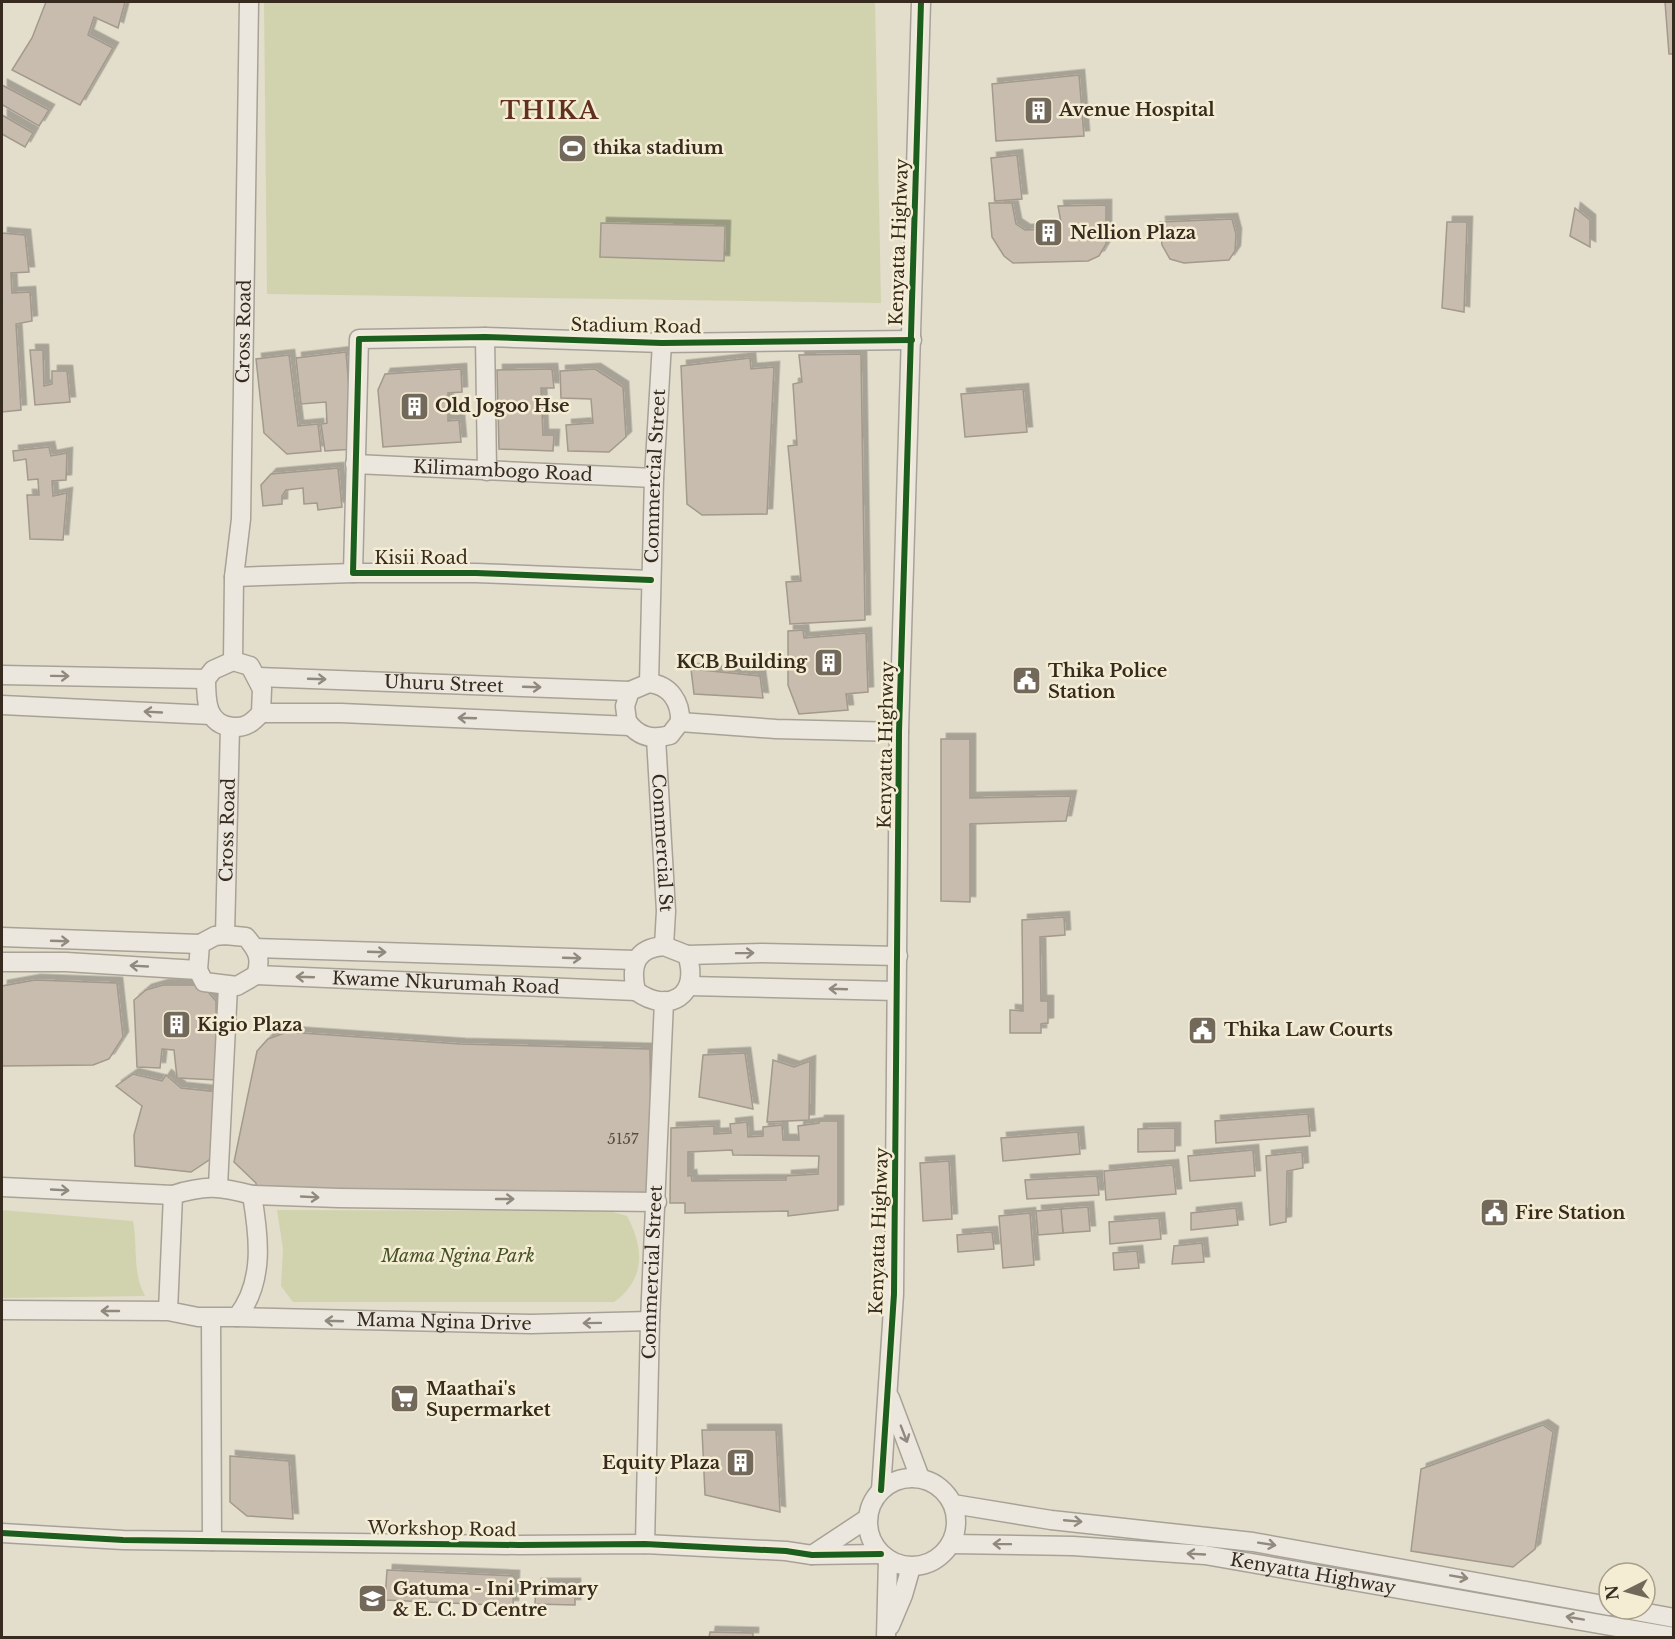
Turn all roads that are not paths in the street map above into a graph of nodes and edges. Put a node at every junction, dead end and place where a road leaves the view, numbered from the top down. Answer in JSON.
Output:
{"nodes":[{"id":1,"x":249,"y":2,"type":"edge"},
{"id":2,"x":921,"y":2,"type":"edge"},
{"id":3,"x":485,"y":337,"type":"junction"},
{"id":4,"x":359,"y":339,"type":"joint"},
{"id":5,"x":912,"y":340,"type":"junction"},
{"id":6,"x":662,"y":343,"type":"junction"},
{"id":7,"x":355,"y":464,"type":"junction"},
{"id":8,"x":487,"y":471,"type":"junction"},
{"id":9,"x":654,"y":478,"type":"junction"},
{"id":10,"x":353,"y":573,"type":"junction"},
{"id":11,"x":234,"y":577,"type":"junction"},
{"id":12,"x":651,"y":580,"type":"junction"},
{"id":13,"x":233,"y":661,"type":"junction"},
{"id":14,"x":2,"y":675,"type":"edge"},
{"id":15,"x":258,"y":677,"type":"junction"},
{"id":16,"x":206,"y":679,"type":"junction"},
{"id":17,"x":649,"y":683,"type":"junction"},
{"id":18,"x":630,"y":691,"type":"junction"},
{"id":19,"x":2,"y":705,"type":"edge"},
{"id":20,"x":261,"y":713,"type":"junction"},
{"id":21,"x":211,"y":715,"type":"junction"},
{"id":22,"x":680,"y":722,"type":"junction"},
{"id":23,"x":630,"y":726,"type":"junction"},
{"id":24,"x":230,"y":727,"type":"junction"},
{"id":25,"x":899,"y":732,"type":"junction"},
{"id":26,"x":656,"y":738,"type":"junction"},
{"id":27,"x":225,"y":934,"type":"junction"},
{"id":28,"x":2,"y":937,"type":"edge"},
{"id":29,"x":200,"y":944,"type":"junction"},
{"id":30,"x":664,"y":946,"type":"junction"},
{"id":31,"x":255,"y":948,"type":"junction"},
{"id":32,"x":687,"y":955,"type":"junction"},
{"id":33,"x":898,"y":956,"type":"junction"},
{"id":34,"x":635,"y":960,"type":"junction"},
{"id":35,"x":2,"y":962,"type":"edge"},
{"id":36,"x":198,"y":970,"type":"junction"},
{"id":37,"x":256,"y":975,"type":"junction"},
{"id":38,"x":690,"y":986,"type":"junction"},
{"id":39,"x":228,"y":987,"type":"junction"},
{"id":40,"x":636,"y":991,"type":"junction"},
{"id":41,"x":896,"y":991,"type":"junction"},
{"id":42,"x":664,"y":1001,"type":"junction"},
{"id":43,"x":218,"y":1186,"type":"junction"},
{"id":44,"x":2,"y":1187,"type":"edge"},
{"id":45,"x":252,"y":1194,"type":"junction"},
{"id":46,"x":173,"y":1195,"type":"junction"},
{"id":47,"x":657,"y":1202,"type":"junction"},
{"id":48,"x":2,"y":1310,"type":"edge"},
{"id":49,"x":168,"y":1311,"type":"junction"},
{"id":50,"x":237,"y":1317,"type":"junction"},
{"id":51,"x":211,"y":1318,"type":"junction"},
{"id":52,"x":651,"y":1321,"type":"junction"},
{"id":53,"x":887,"y":1391,"type":"junction"},
{"id":54,"x":920,"y":1478,"type":"junction"},
{"id":55,"x":880,"y":1490,"type":"junction"},
{"id":56,"x":953,"y":1504,"type":"junction"},
{"id":57,"x":868,"y":1518,"type":"junction"},
{"id":58,"x":2,"y":1533,"type":"edge"},
{"id":59,"x":212,"y":1541,"type":"junction"},
{"id":60,"x":645,"y":1544,"type":"junction"},
{"id":61,"x":951,"y":1544,"type":"junction"},
{"id":62,"x":812,"y":1555,"type":"junction"},
{"id":63,"x":884,"y":1556,"type":"junction"},
{"id":64,"x":911,"y":1567,"type":"junction"},
{"id":65,"x":1597,"y":1604,"type":"edge"},
{"id":66,"x":1657,"y":1615,"type":"edge"},
{"id":67,"x":1674,"y":1618,"type":"edge"},
{"id":68,"x":886,"y":1635,"type":"edge"},
{"id":69,"x":1674,"y":1637,"type":"edge"}],
"edges":[{"from":1,"to":11,"type":"street","name":"Cross Road"},
{"from":2,"to":5,"type":"street","name":"Kenyatta Highway"},
{"from":3,"to":4,"type":"street","name":"Stadium Road"},
{"from":3,"to":6,"type":"street","name":"Stadium Road"},
{"from":3,"to":8,"type":"street"},
{"from":4,"to":7,"type":"street","name":"Kisii Road"},
{"from":5,"to":6,"type":"street","name":"Stadium Road"},
{"from":5,"to":25,"type":"street","name":"Kenyatta Highway"},
{"from":6,"to":9,"type":"street","name":"Commercial Street"},
{"from":7,"to":8,"type":"street","name":"Kilimambogo Road"},
{"from":7,"to":10,"type":"street","name":"Kisii Road"},
{"from":8,"to":9,"type":"street","name":"Kilimambogo Road"},
{"from":9,"to":12,"type":"street","name":"Commercial Street"},
{"from":10,"to":11,"type":"street"},
{"from":10,"to":12,"type":"street","name":"Kisii Road"},
{"from":11,"to":13,"type":"street","name":"Cross Road"},
{"from":12,"to":17,"type":"street","name":"Commercial Street"},
{"from":13,"to":15,"type":"street"},
{"from":13,"to":16,"type":"street"},
{"from":14,"to":16,"type":"street","one_way":true},
{"from":15,"to":18,"type":"street","name":"Uhuru Street","one_way":true},
{"from":15,"to":20,"type":"street"},
{"from":16,"to":21,"type":"street"},
{"from":17,"to":18,"type":"street"},
{"from":17,"to":22,"type":"street"},
{"from":18,"to":23,"type":"street"},
{"from":21,"to":19,"type":"street","one_way":true},
{"from":23,"to":20,"type":"street","name":"Uhuru Street","one_way":true},
{"from":20,"to":24,"type":"street"},
{"from":21,"to":24,"type":"street"},
{"from":22,"to":25,"type":"street"},
{"from":22,"to":26,"type":"street"},
{"from":23,"to":26,"type":"street"},
{"from":24,"to":27,"type":"street","name":"Cross Road"},
{"from":25,"to":33,"type":"street","name":"Kenyatta Highway"},
{"from":26,"to":30,"type":"street","name":"Commercial St"},
{"from":27,"to":29,"type":"street"},
{"from":27,"to":31,"type":"street"},
{"from":28,"to":29,"type":"street","one_way":true},
{"from":29,"to":36,"type":"street"},
{"from":30,"to":32,"type":"street"},
{"from":30,"to":34,"type":"street"},
{"from":31,"to":34,"type":"street","name":"Kwame Nkurumah Road","one_way":true},
{"from":31,"to":37,"type":"street"},
{"from":32,"to":33,"type":"street","one_way":true},
{"from":32,"to":38,"type":"street"},
{"from":33,"to":41,"type":"street","name":"Kenyatta Highway"},
{"from":34,"to":40,"type":"street"},
{"from":36,"to":35,"type":"street","one_way":true},
{"from":36,"to":39,"type":"street"},
{"from":37,"to":39,"type":"street"},
{"from":40,"to":37,"type":"street","name":"Kwame Nkurumah Road","one_way":true},
{"from":41,"to":38,"type":"street","one_way":true},
{"from":38,"to":42,"type":"street"},
{"from":39,"to":43,"type":"street"},
{"from":40,"to":42,"type":"street"},
{"from":41,"to":53,"type":"street","name":"Kenyatta Highway"},
{"from":42,"to":47,"type":"street","name":"Commercial Street"},
{"from":43,"to":45,"type":"street"},
{"from":43,"to":46,"type":"street"},
{"from":44,"to":46,"type":"street","one_way":true},
{"from":45,"to":47,"type":"street","one_way":true},
{"from":45,"to":50,"type":"street"},
{"from":46,"to":49,"type":"street"},
{"from":47,"to":52,"type":"street","name":"Commercial Street"},
{"from":49,"to":48,"type":"street","name":"Mama Ngina Drive","one_way":true},
{"from":49,"to":51,"type":"street","name":"Mama Ngina Drive"},
{"from":50,"to":51,"type":"street","name":"Mama Ngina Drive"},
{"from":52,"to":50,"type":"street","name":"Mama Ngina Drive","one_way":true},
{"from":51,"to":59,"type":"street"},
{"from":52,"to":60,"type":"street","name":"Commercial Street"},
{"from":53,"to":54,"type":"street","name":"Kenyatta Highway","one_way":true},
{"from":53,"to":55,"type":"street","name":"Kenyatta Highway"},
{"from":54,"to":55,"type":"street"},
{"from":54,"to":56,"type":"street"},
{"from":55,"to":57,"type":"street"},
{"from":56,"to":61,"type":"street"},
{"from":56,"to":65,"type":"street","name":"Kenyatta Highway","one_way":true},
{"from":57,"to":62,"type":"street"},
{"from":57,"to":63,"type":"street"},
{"from":58,"to":59,"type":"street","name":"Workshop Road"},
{"from":59,"to":60,"type":"street","name":"Workshop Road"},
{"from":60,"to":62,"type":"street","name":"Workshop Road"},
{"from":61,"to":64,"type":"street"},
{"from":69,"to":61,"type":"street","name":"Kenyatta Highway","one_way":true},
{"from":62,"to":63,"type":"street","name":"Workshop Road"},
{"from":63,"to":64,"type":"street"},
{"from":63,"to":68,"type":"street"},
{"from":64,"to":68,"type":"street"},
{"from":66,"to":67,"type":"street"}]}
